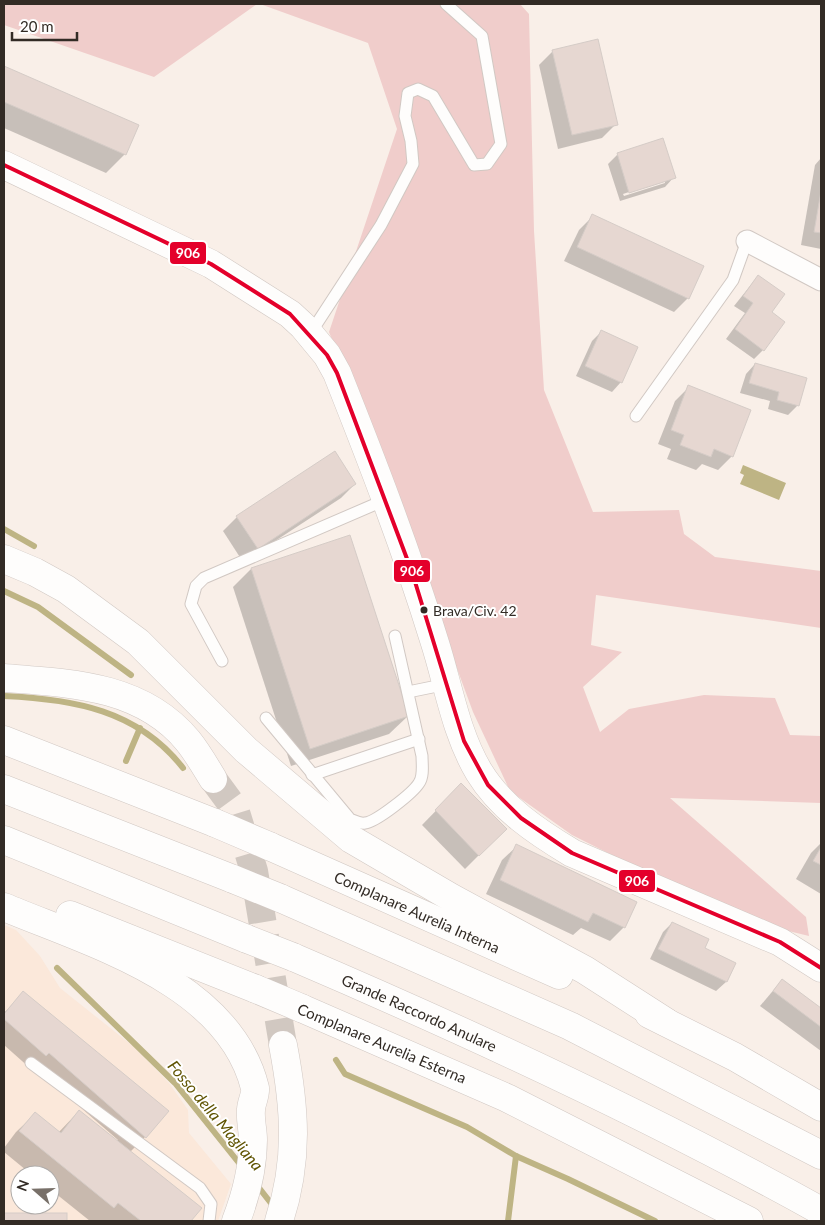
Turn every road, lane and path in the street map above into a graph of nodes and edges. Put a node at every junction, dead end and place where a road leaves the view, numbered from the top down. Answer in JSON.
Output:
{"nodes":[{"id":1,"x":446,"y":4,"type":"edge"},
{"id":2,"x":4,"y":165,"type":"edge"},
{"id":3,"x":747,"y":241,"type":"joint"},
{"id":4,"x":821,"y":280,"type":"edge"},
{"id":5,"x":310,"y":334,"type":"junction"},
{"id":6,"x":636,"y":416,"type":"dead end"},
{"id":7,"x":387,"y":499,"type":"junction"},
{"id":8,"x":4,"y":559,"type":"edge"},
{"id":9,"x":395,"y":636,"type":"dead end"},
{"id":10,"x":222,"y":662,"type":"dead end"},
{"id":11,"x":4,"y":678,"type":"edge"},
{"id":12,"x":447,"y":684,"type":"junction"},
{"id":13,"x":408,"y":692,"type":"junction"},
{"id":14,"x":266,"y":718,"type":"dead end"},
{"id":15,"x":419,"y":739,"type":"junction"},
{"id":16,"x":4,"y":740,"type":"edge"},
{"id":17,"x":312,"y":775,"type":"junction"},
{"id":18,"x":213,"y":779,"type":"tunnel mouth"},
{"id":19,"x":4,"y":789,"type":"edge"},
{"id":20,"x":4,"y":840,"type":"edge"},
{"id":21,"x":4,"y":890,"type":"edge"},
{"id":22,"x":4,"y":907,"type":"edge"},
{"id":23,"x":821,"y":968,"type":"edge"},
{"id":24,"x":666,"y":1022,"type":"junction"},
{"id":25,"x":283,"y":1045,"type":"tunnel mouth"},
{"id":26,"x":31,"y":1062,"type":"dead end"},
{"id":27,"x":821,"y":1107,"type":"edge"},
{"id":28,"x":821,"y":1154,"type":"edge"},
{"id":29,"x":821,"y":1211,"type":"edge"},
{"id":30,"x":209,"y":1221,"type":"edge"},
{"id":31,"x":236,"y":1221,"type":"edge"},
{"id":32,"x":279,"y":1221,"type":"edge"},
{"id":33,"x":749,"y":1221,"type":"edge"}],
"edges":[{"from":1,"to":5,"type":"lane"},
{"from":2,"to":5,"type":"main road"},
{"from":3,"to":4,"type":"street"},
{"from":3,"to":6,"type":"lane"},
{"from":5,"to":7,"type":"main road"},
{"from":7,"to":10,"type":"lane"},
{"from":7,"to":12,"type":"main road"},
{"from":8,"to":24,"type":"main road"},
{"from":9,"to":13,"type":"lane"},
{"from":11,"to":18,"type":"main road"},
{"from":12,"to":13,"type":"lane"},
{"from":12,"to":23,"type":"main road"},
{"from":13,"to":15,"type":"lane"},
{"from":14,"to":17,"type":"lane"},
{"from":15,"to":17,"type":"lane"},
{"from":15,"to":17,"type":"lane"},
{"from":16,"to":24,"type":"main road","name":"Complanare Aurelia Interna","bridge":true},
{"from":19,"to":28,"type":"main road","bridge":true},
{"from":20,"to":29,"type":"main road","name":"Grande Raccordo Anulare","bridge":true},
{"from":21,"to":33,"type":"main road","name":"Complanare Aurelia Esterna","bridge":true},
{"from":22,"to":31,"type":"main road"},
{"from":24,"to":27,"type":"main road","name":"Complanare Aurelia Interna"},
{"from":25,"to":32,"type":"main road"},
{"from":26,"to":30,"type":"lane"}]}
